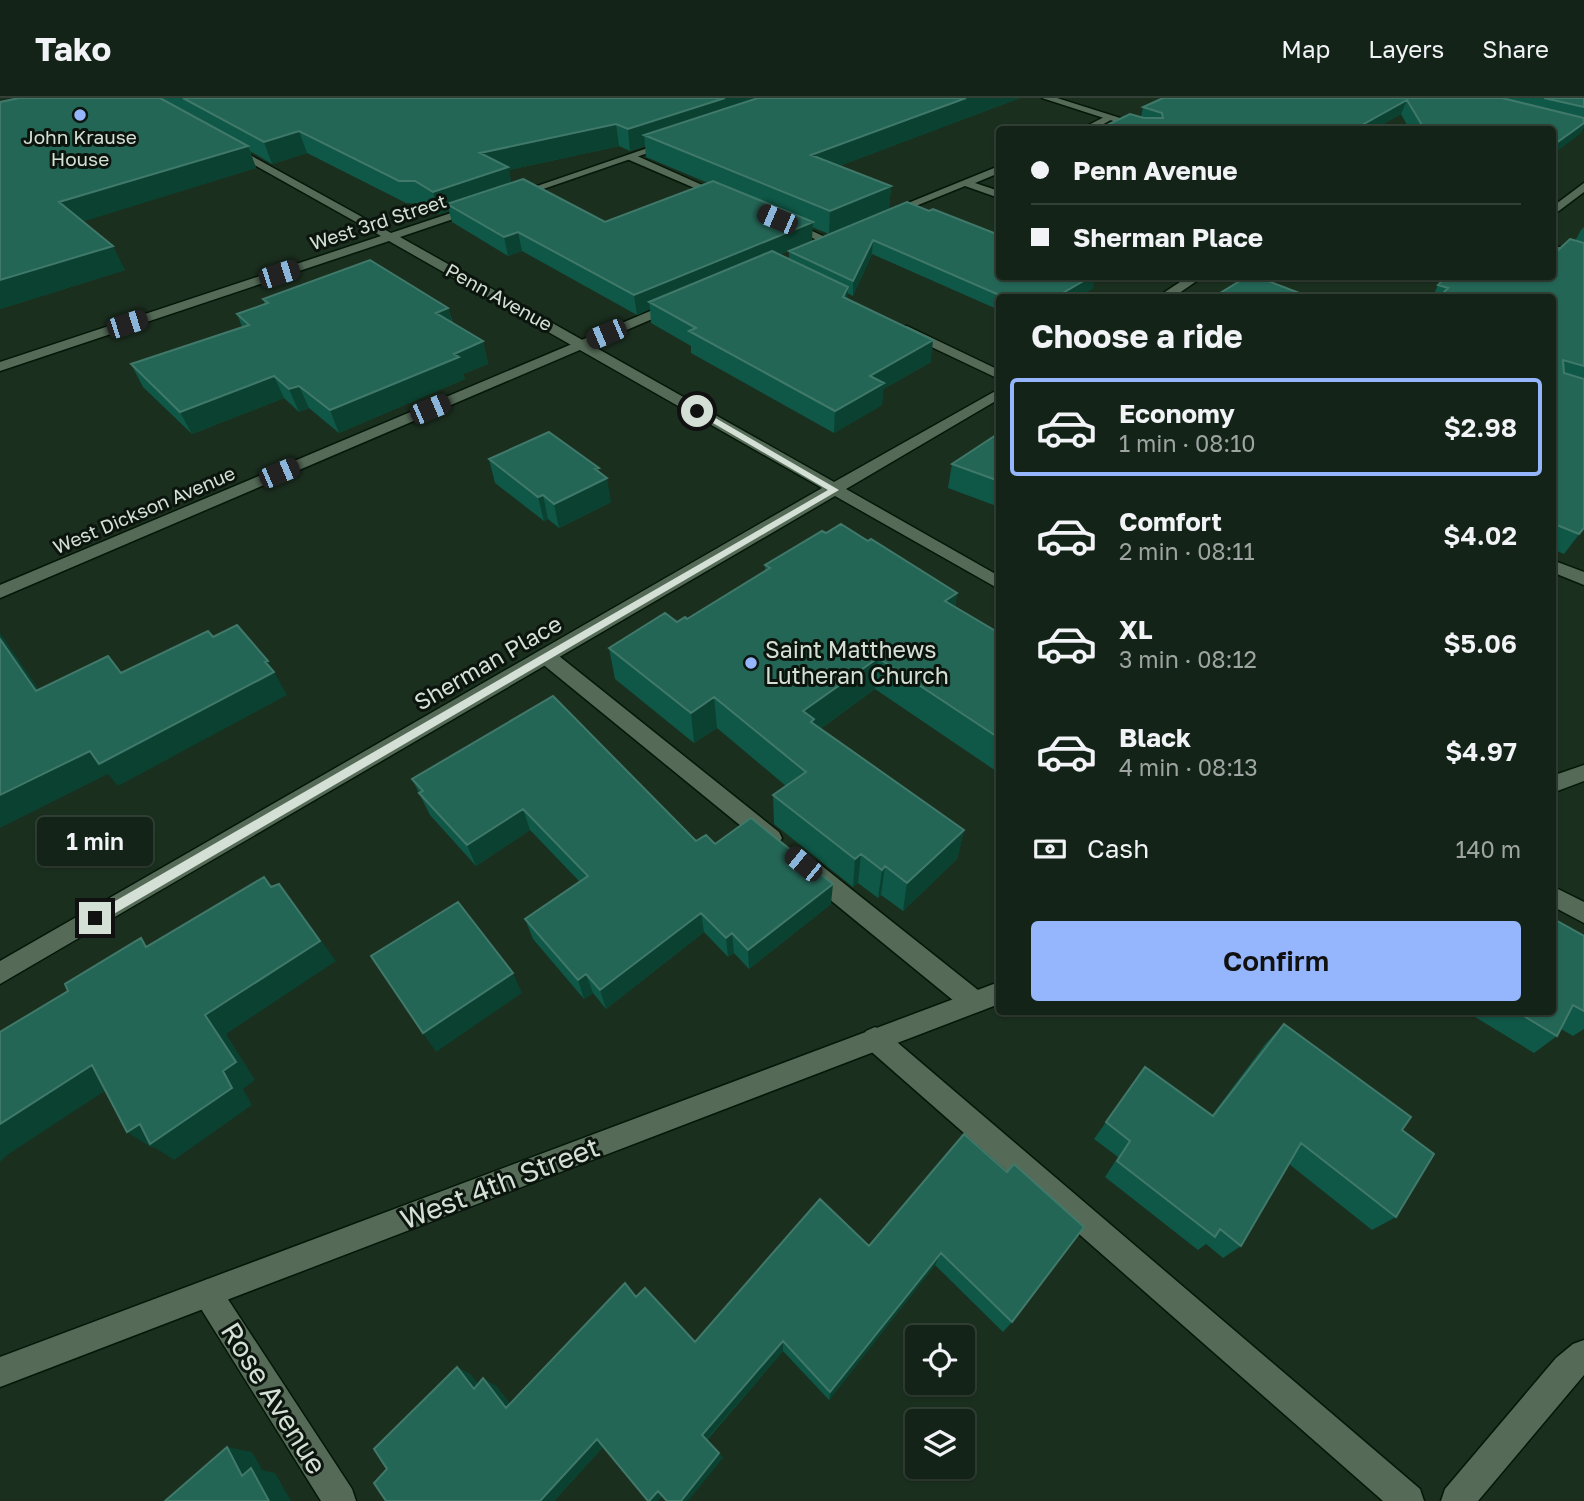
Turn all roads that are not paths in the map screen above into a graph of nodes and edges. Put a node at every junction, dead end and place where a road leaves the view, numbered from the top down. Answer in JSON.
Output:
{"nodes":[{"id":1,"x":1047,"y":98,"type":"edge"},
{"id":2,"x":1111,"y":117,"type":"junction"},
{"id":3,"x":1092,"y":126,"type":"edge"},
{"id":4,"x":1140,"y":126,"type":"edge"},
{"id":5,"x":213,"y":138,"type":"edge"},
{"id":6,"x":681,"y":140,"type":"edge"},
{"id":7,"x":631,"y":157,"type":"junction"},
{"id":8,"x":996,"y":170,"type":"edge"},
{"id":9,"x":965,"y":183,"type":"junction"},
{"id":10,"x":1584,"y":186,"type":"edge"},
{"id":11,"x":996,"y":194,"type":"edge"},
{"id":12,"x":502,"y":199,"type":"edge"},
{"id":13,"x":490,"y":204,"type":"edge"},
{"id":14,"x":741,"y":204,"type":"edge"},
{"id":15,"x":1556,"y":210,"type":"edge"},
{"id":16,"x":777,"y":219,"type":"edge"},
{"id":17,"x":872,"y":221,"type":"edge"},
{"id":18,"x":390,"y":237,"type":"junction"},
{"id":19,"x":1556,"y":249,"type":"edge"},
{"id":20,"x":804,"y":250,"type":"edge"},
{"id":21,"x":1584,"y":257,"type":"edge"},
{"id":22,"x":1191,"y":280,"type":"edge"},
{"id":23,"x":1169,"y":294,"type":"edge"},
{"id":24,"x":683,"y":301,"type":"edge"},
{"id":25,"x":891,"y":322,"type":"edge"},
{"id":26,"x":582,"y":344,"type":"junction"},
{"id":27,"x":0,"y":367,"type":"edge"},
{"id":28,"x":996,"y":374,"type":"edge"},
{"id":29,"x":996,"y":395,"type":"edge"},
{"id":30,"x":835,"y":490,"type":"junction"},
{"id":31,"x":1556,"y":567,"type":"edge"},
{"id":32,"x":1584,"y":579,"type":"edge"},
{"id":33,"x":996,"y":581,"type":"edge"},
{"id":34,"x":0,"y":592,"type":"edge"},
{"id":35,"x":547,"y":657,"type":"junction"},
{"id":36,"x":1584,"y":774,"type":"edge"},
{"id":37,"x":1556,"y":784,"type":"edge"},
{"id":38,"x":1556,"y":897,"type":"edge"},
{"id":39,"x":1584,"y":913,"type":"edge"},
{"id":40,"x":0,"y":973,"type":"edge"},
{"id":41,"x":987,"y":997,"type":"edge"},
{"id":42,"x":875,"y":1040,"type":"junction"},
{"id":43,"x":208,"y":1294,"type":"junction"},
{"id":44,"x":1584,"y":1355,"type":"edge"},
{"id":45,"x":0,"y":1372,"type":"edge"},
{"id":46,"x":340,"y":1501,"type":"edge"},
{"id":47,"x":1408,"y":1501,"type":"edge"},
{"id":48,"x":1457,"y":1501,"type":"edge"}],
"edges":[{"from":1,"to":2,"type":"street"},
{"from":2,"to":3,"type":"street"},
{"from":2,"to":4,"type":"street"},
{"from":5,"to":18,"type":"street","name":"Penn Avenue"},
{"from":6,"to":7,"type":"street"},
{"from":7,"to":12,"type":"street"},
{"from":7,"to":14,"type":"street"},
{"from":8,"to":9,"type":"street"},
{"from":9,"to":11,"type":"street"},
{"from":9,"to":17,"type":"street"},
{"from":10,"to":15,"type":"street"},
{"from":13,"to":18,"type":"street","name":"West 3rd Street"},
{"from":16,"to":20,"type":"street"},
{"from":18,"to":26,"type":"street","name":"Penn Avenue"},
{"from":18,"to":27,"type":"street","name":"West 3rd Street"},
{"from":19,"to":21,"type":"street"},
{"from":22,"to":23,"type":"street"},
{"from":24,"to":26,"type":"street","name":"West Dickson Avenue"},
{"from":25,"to":28,"type":"street"},
{"from":26,"to":30,"type":"street","name":"Penn Avenue"},
{"from":26,"to":34,"type":"street","name":"West Dickson Avenue"},
{"from":29,"to":30,"type":"street","name":"Sherman Place"},
{"from":30,"to":33,"type":"street","name":"Penn Avenue"},
{"from":30,"to":35,"type":"street","name":"Sherman Place"},
{"from":31,"to":32,"type":"street"},
{"from":35,"to":40,"type":"street","name":"Sherman Place"},
{"from":35,"to":41,"type":"street"},
{"from":36,"to":37,"type":"street"},
{"from":38,"to":39,"type":"street"},
{"from":41,"to":42,"type":"street","name":"West 4th Street"},
{"from":42,"to":43,"type":"street","name":"West 4th Street"},
{"from":42,"to":47,"type":"street"},
{"from":43,"to":45,"type":"street","name":"West 4th Street"},
{"from":43,"to":46,"type":"street","name":"Rose Avenue"},
{"from":44,"to":48,"type":"street"}]}
